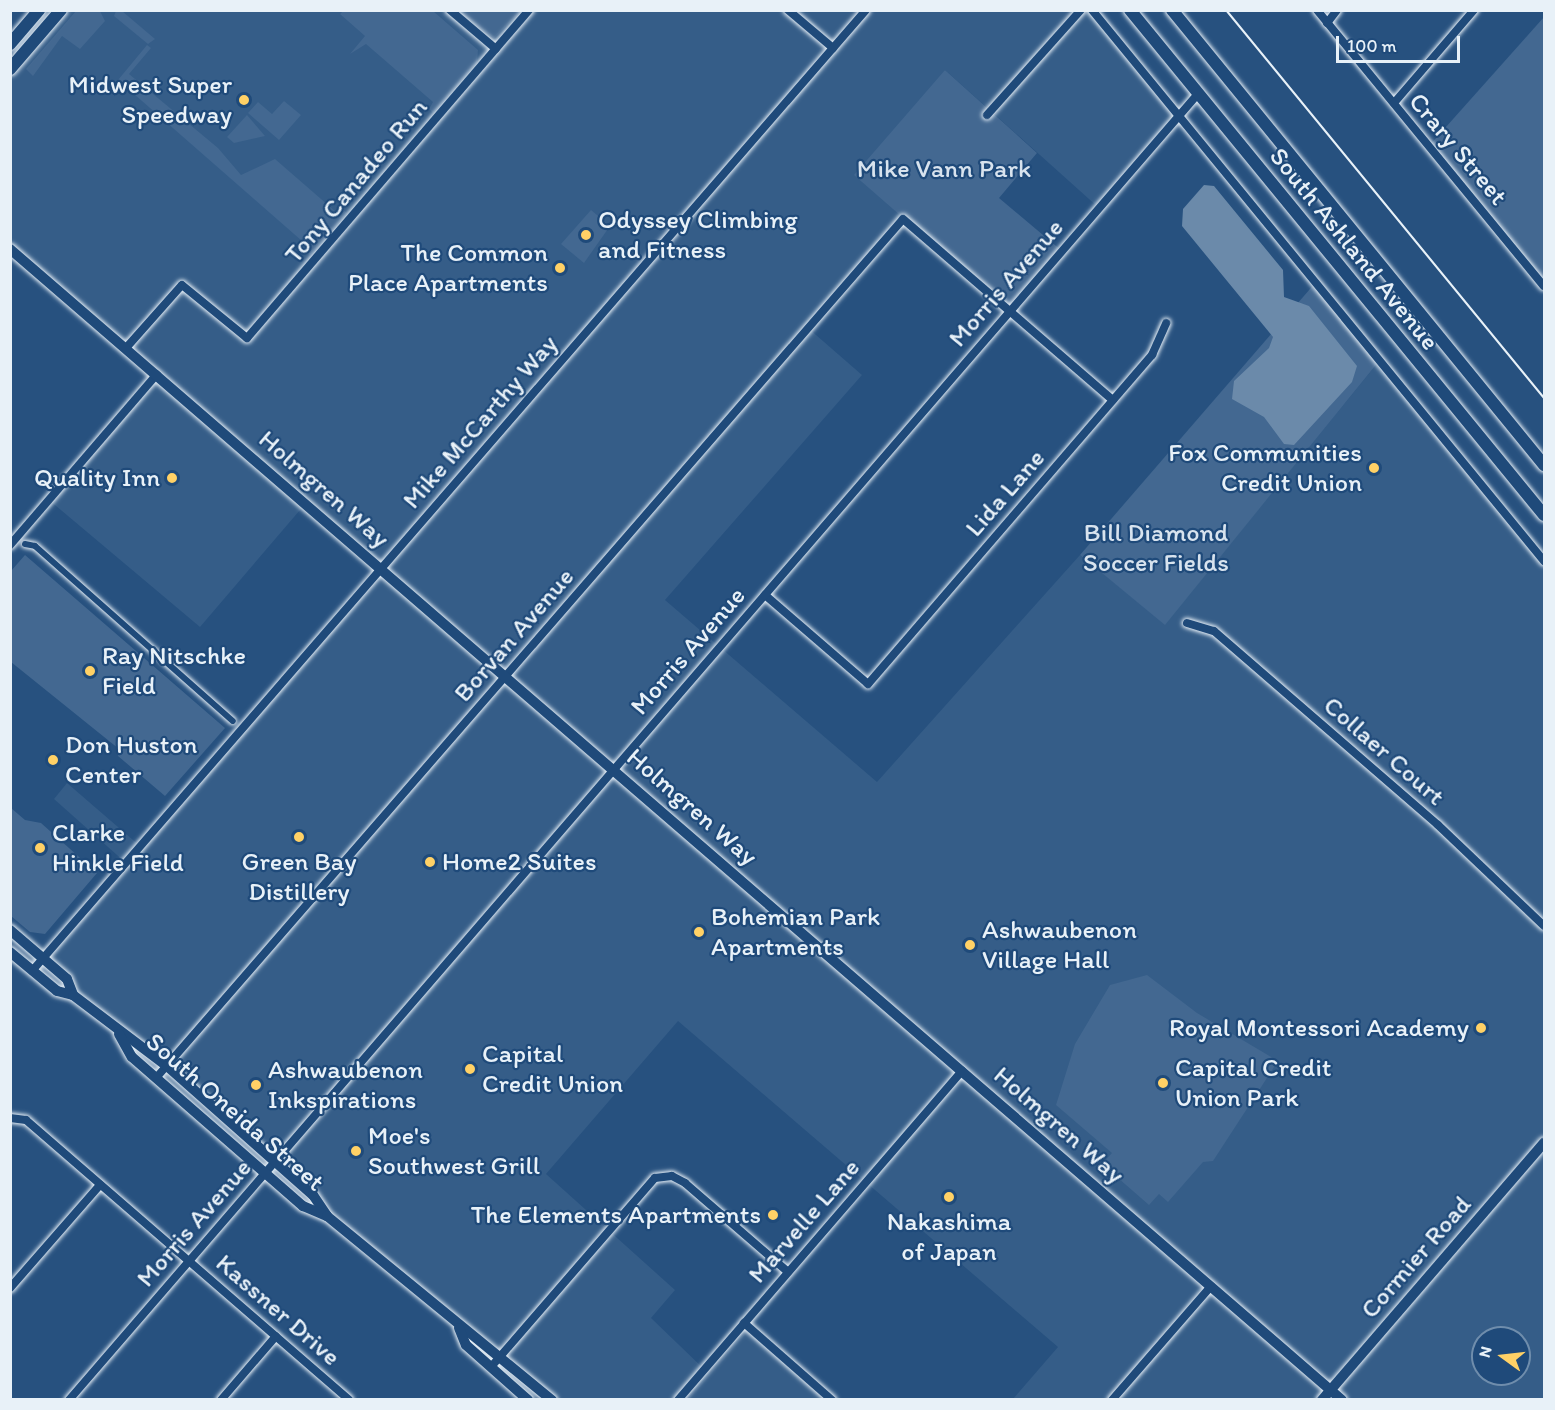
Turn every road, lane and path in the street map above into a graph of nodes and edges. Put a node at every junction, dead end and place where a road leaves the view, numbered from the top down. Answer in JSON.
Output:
{"nodes":[{"id":1,"x":39,"y":10,"type":"edge"},
{"id":2,"x":61,"y":10,"type":"edge"},
{"id":3,"x":450,"y":10,"type":"edge"},
{"id":4,"x":529,"y":10,"type":"edge"},
{"id":5,"x":788,"y":10,"type":"edge"},
{"id":6,"x":866,"y":10,"type":"edge"},
{"id":7,"x":1081,"y":10,"type":"edge"},
{"id":8,"x":1092,"y":10,"type":"edge"},
{"id":9,"x":1130,"y":10,"type":"edge"},
{"id":10,"x":1172,"y":10,"type":"edge"},
{"id":11,"x":1317,"y":10,"type":"edge"},
{"id":12,"x":1337,"y":10,"type":"edge"},
{"id":13,"x":1474,"y":10,"type":"edge"},
{"id":14,"x":1327,"y":23,"type":"junction"},
{"id":15,"x":10,"y":44,"type":"edge"},
{"id":16,"x":833,"y":48,"type":"junction"},
{"id":17,"x":495,"y":49,"type":"junction"},
{"id":18,"x":10,"y":69,"type":"edge"},
{"id":19,"x":1198,"y":94,"type":"junction"},
{"id":20,"x":1394,"y":103,"type":"junction"},
{"id":21,"x":987,"y":114,"type":"dead end"},
{"id":22,"x":1179,"y":115,"type":"junction"},
{"id":23,"x":10,"y":249,"type":"edge"},
{"id":24,"x":1545,"y":286,"type":"edge"},
{"id":25,"x":1010,"y":311,"type":"junction"},
{"id":26,"x":1166,"y":323,"type":"dead end"},
{"id":27,"x":126,"y":348,"type":"junction"},
{"id":28,"x":157,"y":374,"type":"junction"},
{"id":29,"x":1113,"y":400,"type":"junction"},
{"id":30,"x":1545,"y":465,"type":"edge"},
{"id":31,"x":1545,"y":515,"type":"edge"},
{"id":32,"x":10,"y":544,"type":"edge"},
{"id":33,"x":26,"y":544,"type":"dead end"},
{"id":34,"x":1545,"y":561,"type":"edge"},
{"id":35,"x":381,"y":568,"type":"junction"},
{"id":36,"x":765,"y":595,"type":"junction"},
{"id":37,"x":1187,"y":622,"type":"dead end"},
{"id":38,"x":506,"y":676,"type":"junction"},
{"id":39,"x":233,"y":721,"type":"dead end"},
{"id":40,"x":614,"y":769,"type":"junction"},
{"id":41,"x":1545,"y":926,"type":"edge"},
{"id":42,"x":10,"y":930,"type":"edge"},
{"id":43,"x":10,"y":952,"type":"edge"},
{"id":44,"x":43,"y":958,"type":"junction"},
{"id":45,"x":32,"y":970,"type":"junction"},
{"id":46,"x":73,"y":996,"type":"junction"},
{"id":47,"x":119,"y":1034,"type":"junction"},
{"id":48,"x":167,"y":1066,"type":"junction"},
{"id":49,"x":962,"y":1071,"type":"junction"},
{"id":50,"x":156,"y":1078,"type":"junction"},
{"id":51,"x":12,"y":1117,"type":"edge"},
{"id":52,"x":1545,"y":1143,"type":"edge"},
{"id":53,"x":276,"y":1161,"type":"junction"},
{"id":54,"x":265,"y":1173,"type":"junction"},
{"id":55,"x":100,"y":1185,"type":"junction"},
{"id":56,"x":327,"y":1216,"type":"junction"},
{"id":57,"x":189,"y":1261,"type":"junction"},
{"id":58,"x":788,"y":1272,"type":"junction"},
{"id":59,"x":1211,"y":1286,"type":"junction"},
{"id":60,"x":10,"y":1288,"type":"edge"},
{"id":61,"x":744,"y":1323,"type":"junction"},
{"id":62,"x":459,"y":1329,"type":"junction"},
{"id":63,"x":276,"y":1336,"type":"junction"},
{"id":64,"x":501,"y":1355,"type":"junction"},
{"id":65,"x":491,"y":1367,"type":"junction"},
{"id":66,"x":1331,"y":1390,"type":"junction"},
{"id":67,"x":69,"y":1400,"type":"edge"},
{"id":68,"x":221,"y":1400,"type":"edge"},
{"id":69,"x":349,"y":1400,"type":"edge"},
{"id":70,"x":528,"y":1400,"type":"edge"},
{"id":71,"x":552,"y":1400,"type":"edge"},
{"id":72,"x":678,"y":1400,"type":"edge"},
{"id":73,"x":832,"y":1400,"type":"edge"},
{"id":74,"x":1112,"y":1400,"type":"edge"},
{"id":75,"x":1322,"y":1400,"type":"edge"},
{"id":76,"x":1342,"y":1400,"type":"edge"}],
"edges":[{"from":1,"to":15,"type":"main road"},
{"from":2,"to":18,"type":"main road"},
{"from":3,"to":17,"type":"street"},
{"from":4,"to":17,"type":"street","name":"Tony Canadeo Run"},
{"from":5,"to":16,"type":"street"},
{"from":6,"to":16,"type":"street","name":"Mike McCarthy Way"},
{"from":7,"to":21,"type":"street"},
{"from":8,"to":22,"type":"street"},
{"from":9,"to":19,"type":"main road","name":"South Ashland Avenue"},
{"from":10,"to":30,"type":"main road","name":"South Ashland Avenue"},
{"from":11,"to":14,"type":"street","name":"Crary Street"},
{"from":12,"to":14,"type":"street"},
{"from":13,"to":20,"type":"street"},
{"from":14,"to":20,"type":"street","name":"Crary Street"},
{"from":16,"to":35,"type":"street","name":"Mike McCarthy Way"},
{"from":17,"to":27,"type":"street","name":"Tony Canadeo Run"},
{"from":19,"to":22,"type":"street","name":"Morris Avenue"},
{"from":19,"to":31,"type":"main road","name":"South Ashland Avenue"},
{"from":20,"to":24,"type":"street","name":"Crary Street"},
{"from":22,"to":25,"type":"street","name":"Morris Avenue"},
{"from":22,"to":34,"type":"street"},
{"from":23,"to":27,"type":"street","name":"Holmgren Way"},
{"from":25,"to":29,"type":"street"},
{"from":25,"to":36,"type":"street","name":"Morris Avenue"},
{"from":25,"to":38,"type":"street","name":"Borvan Avenue"},
{"from":26,"to":29,"type":"street","name":"Lida Lane"},
{"from":27,"to":28,"type":"street","name":"Holmgren Way"},
{"from":28,"to":32,"type":"street"},
{"from":28,"to":35,"type":"street","name":"Holmgren Way"},
{"from":29,"to":36,"type":"street","name":"Lida Lane"},
{"from":33,"to":39,"type":"street"},
{"from":35,"to":38,"type":"street","name":"Holmgren Way"},
{"from":35,"to":44,"type":"street","name":"Mike McCarthy Way"},
{"from":36,"to":40,"type":"street","name":"Morris Avenue"},
{"from":37,"to":41,"type":"street","name":"Collaer Court"},
{"from":38,"to":40,"type":"street","name":"Holmgren Way"},
{"from":38,"to":48,"type":"street","name":"Borvan Avenue"},
{"from":40,"to":49,"type":"street","name":"Holmgren Way"},
{"from":40,"to":53,"type":"street","name":"Morris Avenue"},
{"from":42,"to":44,"type":"street","name":"South Oneida Street"},
{"from":43,"to":45,"type":"street","name":"South Oneida Street"},
{"from":44,"to":45,"type":"street","name":"Mike McCarthy Way"},
{"from":44,"to":46,"type":"street","name":"South Oneida Street"},
{"from":45,"to":46,"type":"street","name":"South Oneida Street"},
{"from":46,"to":47,"type":"street","name":"South Oneida Street"},
{"from":47,"to":48,"type":"street","name":"South Oneida Street"},
{"from":47,"to":50,"type":"street","name":"South Oneida Street"},
{"from":48,"to":50,"type":"street","name":"Borvan Avenue"},
{"from":48,"to":53,"type":"street","name":"South Oneida Street"},
{"from":49,"to":58,"type":"street","name":"Marvelle Lane"},
{"from":49,"to":59,"type":"street","name":"Holmgren Way"},
{"from":50,"to":54,"type":"street","name":"South Oneida Street"},
{"from":51,"to":55,"type":"street","name":"Kassner Drive"},
{"from":52,"to":66,"type":"street","name":"Cormier Road"},
{"from":53,"to":54,"type":"street","name":"Morris Avenue"},
{"from":53,"to":56,"type":"street","name":"South Oneida Street"},
{"from":54,"to":56,"type":"street","name":"South Oneida Street"},
{"from":54,"to":57,"type":"street","name":"Morris Avenue"},
{"from":55,"to":57,"type":"street","name":"Kassner Drive"},
{"from":55,"to":60,"type":"street"},
{"from":56,"to":62,"type":"street","name":"South Oneida Street"},
{"from":57,"to":63,"type":"street","name":"Kassner Drive"},
{"from":57,"to":67,"type":"street","name":"Morris Avenue"},
{"from":58,"to":61,"type":"street","name":"Marvelle Lane"},
{"from":58,"to":64,"type":"street"},
{"from":59,"to":66,"type":"street","name":"Holmgren Way"},
{"from":59,"to":74,"type":"street"},
{"from":61,"to":72,"type":"street","name":"Marvelle Lane"},
{"from":61,"to":73,"type":"street"},
{"from":62,"to":64,"type":"street","name":"South Oneida Street"},
{"from":62,"to":65,"type":"street","name":"South Oneida Street"},
{"from":63,"to":68,"type":"street"},
{"from":63,"to":69,"type":"street","name":"Kassner Drive"},
{"from":64,"to":65,"type":"street"},
{"from":64,"to":71,"type":"street","name":"South Oneida Street"},
{"from":65,"to":70,"type":"street","name":"South Oneida Street"},
{"from":66,"to":75,"type":"street","name":"Cormier Road"},
{"from":66,"to":76,"type":"street","name":"Holmgren Way"}]}
